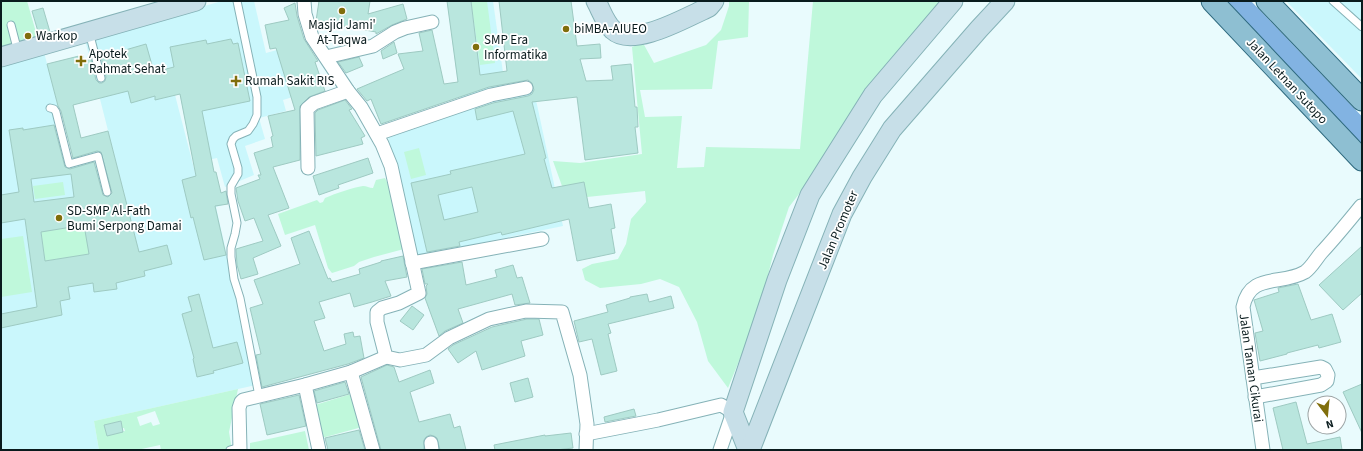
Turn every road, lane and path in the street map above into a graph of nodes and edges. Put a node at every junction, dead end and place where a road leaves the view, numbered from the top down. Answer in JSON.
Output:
{"nodes":[{"id":1,"x":196,"y":1,"type":"edge"},
{"id":2,"x":237,"y":1,"type":"edge"},
{"id":3,"x":304,"y":1,"type":"edge"},
{"id":4,"x":596,"y":1,"type":"edge"},
{"id":5,"x":714,"y":1,"type":"edge"},
{"id":6,"x":953,"y":1,"type":"edge"},
{"id":7,"x":1005,"y":1,"type":"edge"},
{"id":8,"x":1212,"y":1,"type":"edge"},
{"id":9,"x":1267,"y":1,"type":"edge"},
{"id":10,"x":1333,"y":1,"type":"edge"},
{"id":11,"x":167,"y":5,"type":"edge"},
{"id":12,"x":432,"y":22,"type":"dead end"},
{"id":13,"x":11,"y":25,"type":"dead end"},
{"id":14,"x":1362,"y":27,"type":"edge"},
{"id":15,"x":89,"y":32,"type":"junction"},
{"id":16,"x":10,"y":54,"type":"edge"},
{"id":17,"x":326,"y":57,"type":"junction"},
{"id":18,"x":101,"y":78,"type":"dead end"},
{"id":19,"x":526,"y":88,"type":"dead end"},
{"id":20,"x":348,"y":91,"type":"junction"},
{"id":21,"x":1362,"y":100,"type":"edge"},
{"id":22,"x":50,"y":108,"type":"dead end"},
{"id":23,"x":377,"y":134,"type":"junction"},
{"id":24,"x":1362,"y":160,"type":"edge"},
{"id":25,"x":308,"y":168,"type":"dead end"},
{"id":26,"x":107,"y":192,"type":"dead end"},
{"id":27,"x":1362,"y":206,"type":"edge"},
{"id":28,"x":542,"y":239,"type":"dead end"},
{"id":29,"x":412,"y":263,"type":"junction"},
{"id":30,"x":386,"y":357,"type":"junction"},
{"id":31,"x":351,"y":372,"type":"junction"},
{"id":32,"x":1253,"y":378,"type":"junction"},
{"id":33,"x":305,"y":384,"type":"junction"},
{"id":34,"x":259,"y":396,"type":"junction"},
{"id":35,"x":1256,"y":397,"type":"junction"},
{"id":36,"x":732,"y":412,"type":"junction"},
{"id":37,"x":586,"y":434,"type":"junction"},
{"id":38,"x":237,"y":449,"type":"edge"},
{"id":39,"x":319,"y":450,"type":"edge"},
{"id":40,"x":373,"y":450,"type":"edge"},
{"id":41,"x":586,"y":450,"type":"edge"},
{"id":42,"x":720,"y":450,"type":"edge"},
{"id":43,"x":749,"y":450,"type":"edge"},
{"id":44,"x":1263,"y":450,"type":"edge"}],
"edges":[{"from":1,"to":11,"type":"street"},
{"from":2,"to":34,"type":"lane"},
{"from":3,"to":17,"type":"street"},
{"from":4,"to":5,"type":"street"},
{"from":6,"to":36,"type":"street"},
{"from":7,"to":43,"type":"street","name":"Jalan Promoter"},
{"from":8,"to":24,"type":"main road","name":"Jalan Letnan Sutopo"},
{"from":9,"to":21,"type":"main road"},
{"from":10,"to":14,"type":"lane"},
{"from":11,"to":15,"type":"street"},
{"from":12,"to":17,"type":"street"},
{"from":13,"to":16,"type":"lane"},
{"from":15,"to":16,"type":"street"},
{"from":15,"to":18,"type":"lane"},
{"from":17,"to":20,"type":"street"},
{"from":19,"to":23,"type":"street"},
{"from":20,"to":23,"type":"street"},
{"from":20,"to":25,"type":"street"},
{"from":22,"to":26,"type":"lane"},
{"from":23,"to":29,"type":"street"},
{"from":27,"to":32,"type":"street","name":"Jalan Taman Cikurai"},
{"from":28,"to":29,"type":"street"},
{"from":29,"to":30,"type":"street"},
{"from":30,"to":31,"type":"street"},
{"from":30,"to":37,"type":"street"},
{"from":31,"to":33,"type":"street"},
{"from":31,"to":40,"type":"street"},
{"from":32,"to":35,"type":"street","name":"Jalan Taman Cikurai"},
{"from":32,"to":35,"type":"street"},
{"from":33,"to":34,"type":"street"},
{"from":33,"to":39,"type":"street"},
{"from":34,"to":38,"type":"street"},
{"from":35,"to":44,"type":"street","name":"Jalan Taman Cikurai"},
{"from":36,"to":37,"type":"street"},
{"from":36,"to":42,"type":"street"},
{"from":36,"to":43,"type":"street"},
{"from":37,"to":41,"type":"street"}]}
